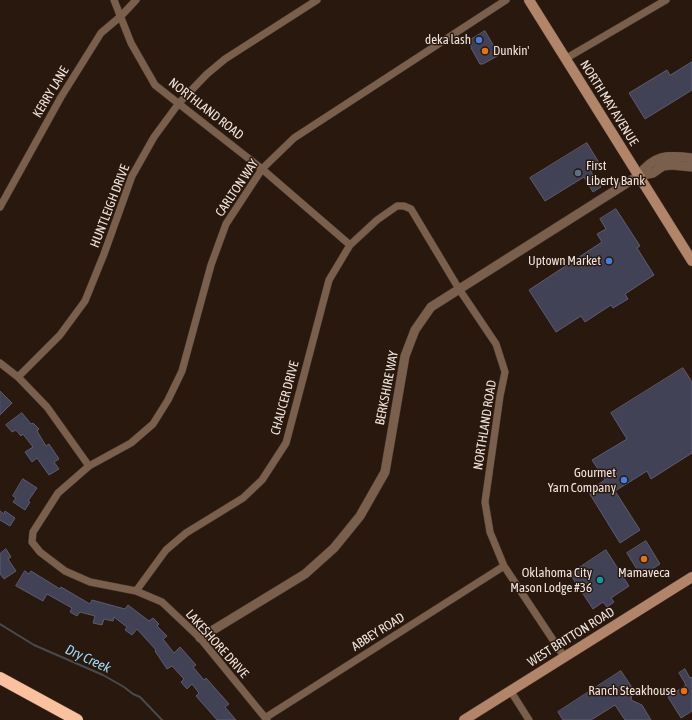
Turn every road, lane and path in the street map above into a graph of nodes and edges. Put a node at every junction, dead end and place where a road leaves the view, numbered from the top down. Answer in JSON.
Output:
{"nodes":[{"id":1,"x":114,"y":0,"type":"edge"},
{"id":2,"x":136,"y":0,"type":"edge"},
{"id":3,"x":317,"y":0,"type":"edge"},
{"id":4,"x":506,"y":0,"type":"edge"},
{"id":5,"x":529,"y":0,"type":"edge"},
{"id":6,"x":666,"y":0,"type":"edge"},
{"id":7,"x":121,"y":16,"type":"junction"},
{"id":8,"x":565,"y":59,"type":"junction"},
{"id":9,"x":179,"y":103,"type":"junction"},
{"id":10,"x":692,"y":158,"type":"edge"},
{"id":11,"x":692,"y":167,"type":"edge"},
{"id":12,"x":262,"y":169,"type":"junction"},
{"id":13,"x":638,"y":176,"type":"junction"},
{"id":14,"x":404,"y":206,"type":"joint"},
{"id":15,"x":0,"y":207,"type":"edge"},
{"id":16,"x":350,"y":245,"type":"junction"},
{"id":17,"x":692,"y":262,"type":"edge"},
{"id":18,"x":460,"y":288,"type":"junction"},
{"id":19,"x":0,"y":363,"type":"edge"},
{"id":20,"x":18,"y":377,"type":"junction"},
{"id":21,"x":89,"y":466,"type":"junction"},
{"id":22,"x":504,"y":566,"type":"junction"},
{"id":23,"x":692,"y":577,"type":"edge"},
{"id":24,"x":136,"y":591,"type":"junction"},
{"id":25,"x":200,"y":638,"type":"junction"},
{"id":26,"x":564,"y":658,"type":"junction"},
{"id":27,"x":0,"y":678,"type":"edge"},
{"id":28,"x":510,"y":690,"type":"junction"},
{"id":29,"x":266,"y":719,"type":"edge"},
{"id":30,"x":76,"y":720,"type":"edge"},
{"id":31,"x":464,"y":720,"type":"edge"},
{"id":32,"x":529,"y":720,"type":"edge"}],
"edges":[{"from":1,"to":7,"type":"street","name":"NORTHLAND ROAD"},
{"from":2,"to":7,"type":"street","name":"KERRY LANE"},
{"from":3,"to":9,"type":"street","name":"HUNTLEIGH DRIVE"},
{"from":4,"to":12,"type":"street","name":"CARLTON WAY"},
{"from":5,"to":8,"type":"main road","name":"NORTH MAY AVENUE"},
{"from":6,"to":8,"type":"street"},
{"from":7,"to":9,"type":"street","name":"NORTHLAND ROAD"},
{"from":7,"to":15,"type":"street","name":"KERRY LANE"},
{"from":8,"to":13,"type":"main road","name":"NORTH MAY AVENUE"},
{"from":9,"to":12,"type":"street","name":"NORTHLAND ROAD"},
{"from":9,"to":20,"type":"street","name":"HUNTLEIGH DRIVE"},
{"from":10,"to":13,"type":"street"},
{"from":11,"to":13,"type":"street"},
{"from":12,"to":16,"type":"street","name":"NORTHLAND ROAD"},
{"from":12,"to":21,"type":"street","name":"CARLTON WAY"},
{"from":13,"to":17,"type":"main road","name":"NORTH MAY AVENUE"},
{"from":13,"to":18,"type":"street","name":"BERKSHIRE WAY"},
{"from":14,"to":16,"type":"street","name":"CHAUCER DRIVE"},
{"from":14,"to":18,"type":"street","name":"NORTHLAND ROAD"},
{"from":16,"to":24,"type":"street","name":"CHAUCER DRIVE"},
{"from":18,"to":22,"type":"street","name":"NORTHLAND ROAD"},
{"from":18,"to":25,"type":"street","name":"BERKSHIRE WAY"},
{"from":19,"to":20,"type":"street"},
{"from":20,"to":21,"type":"street"},
{"from":21,"to":24,"type":"street","name":"LAKESHORE DRIVE"},
{"from":22,"to":26,"type":"street","name":"NORTHLAND ROAD"},
{"from":22,"to":29,"type":"street","name":"ABBEY ROAD"},
{"from":23,"to":26,"type":"main road","name":"WEST BRITTON ROAD"},
{"from":24,"to":25,"type":"street","name":"LAKESHORE DRIVE"},
{"from":25,"to":29,"type":"street","name":"LAKESHORE DRIVE"},
{"from":26,"to":28,"type":"main road","name":"WEST BRITTON ROAD"},
{"from":27,"to":30,"type":"highway"},
{"from":28,"to":31,"type":"main road","name":"WEST BRITTON ROAD"},
{"from":28,"to":32,"type":"street"}]}
